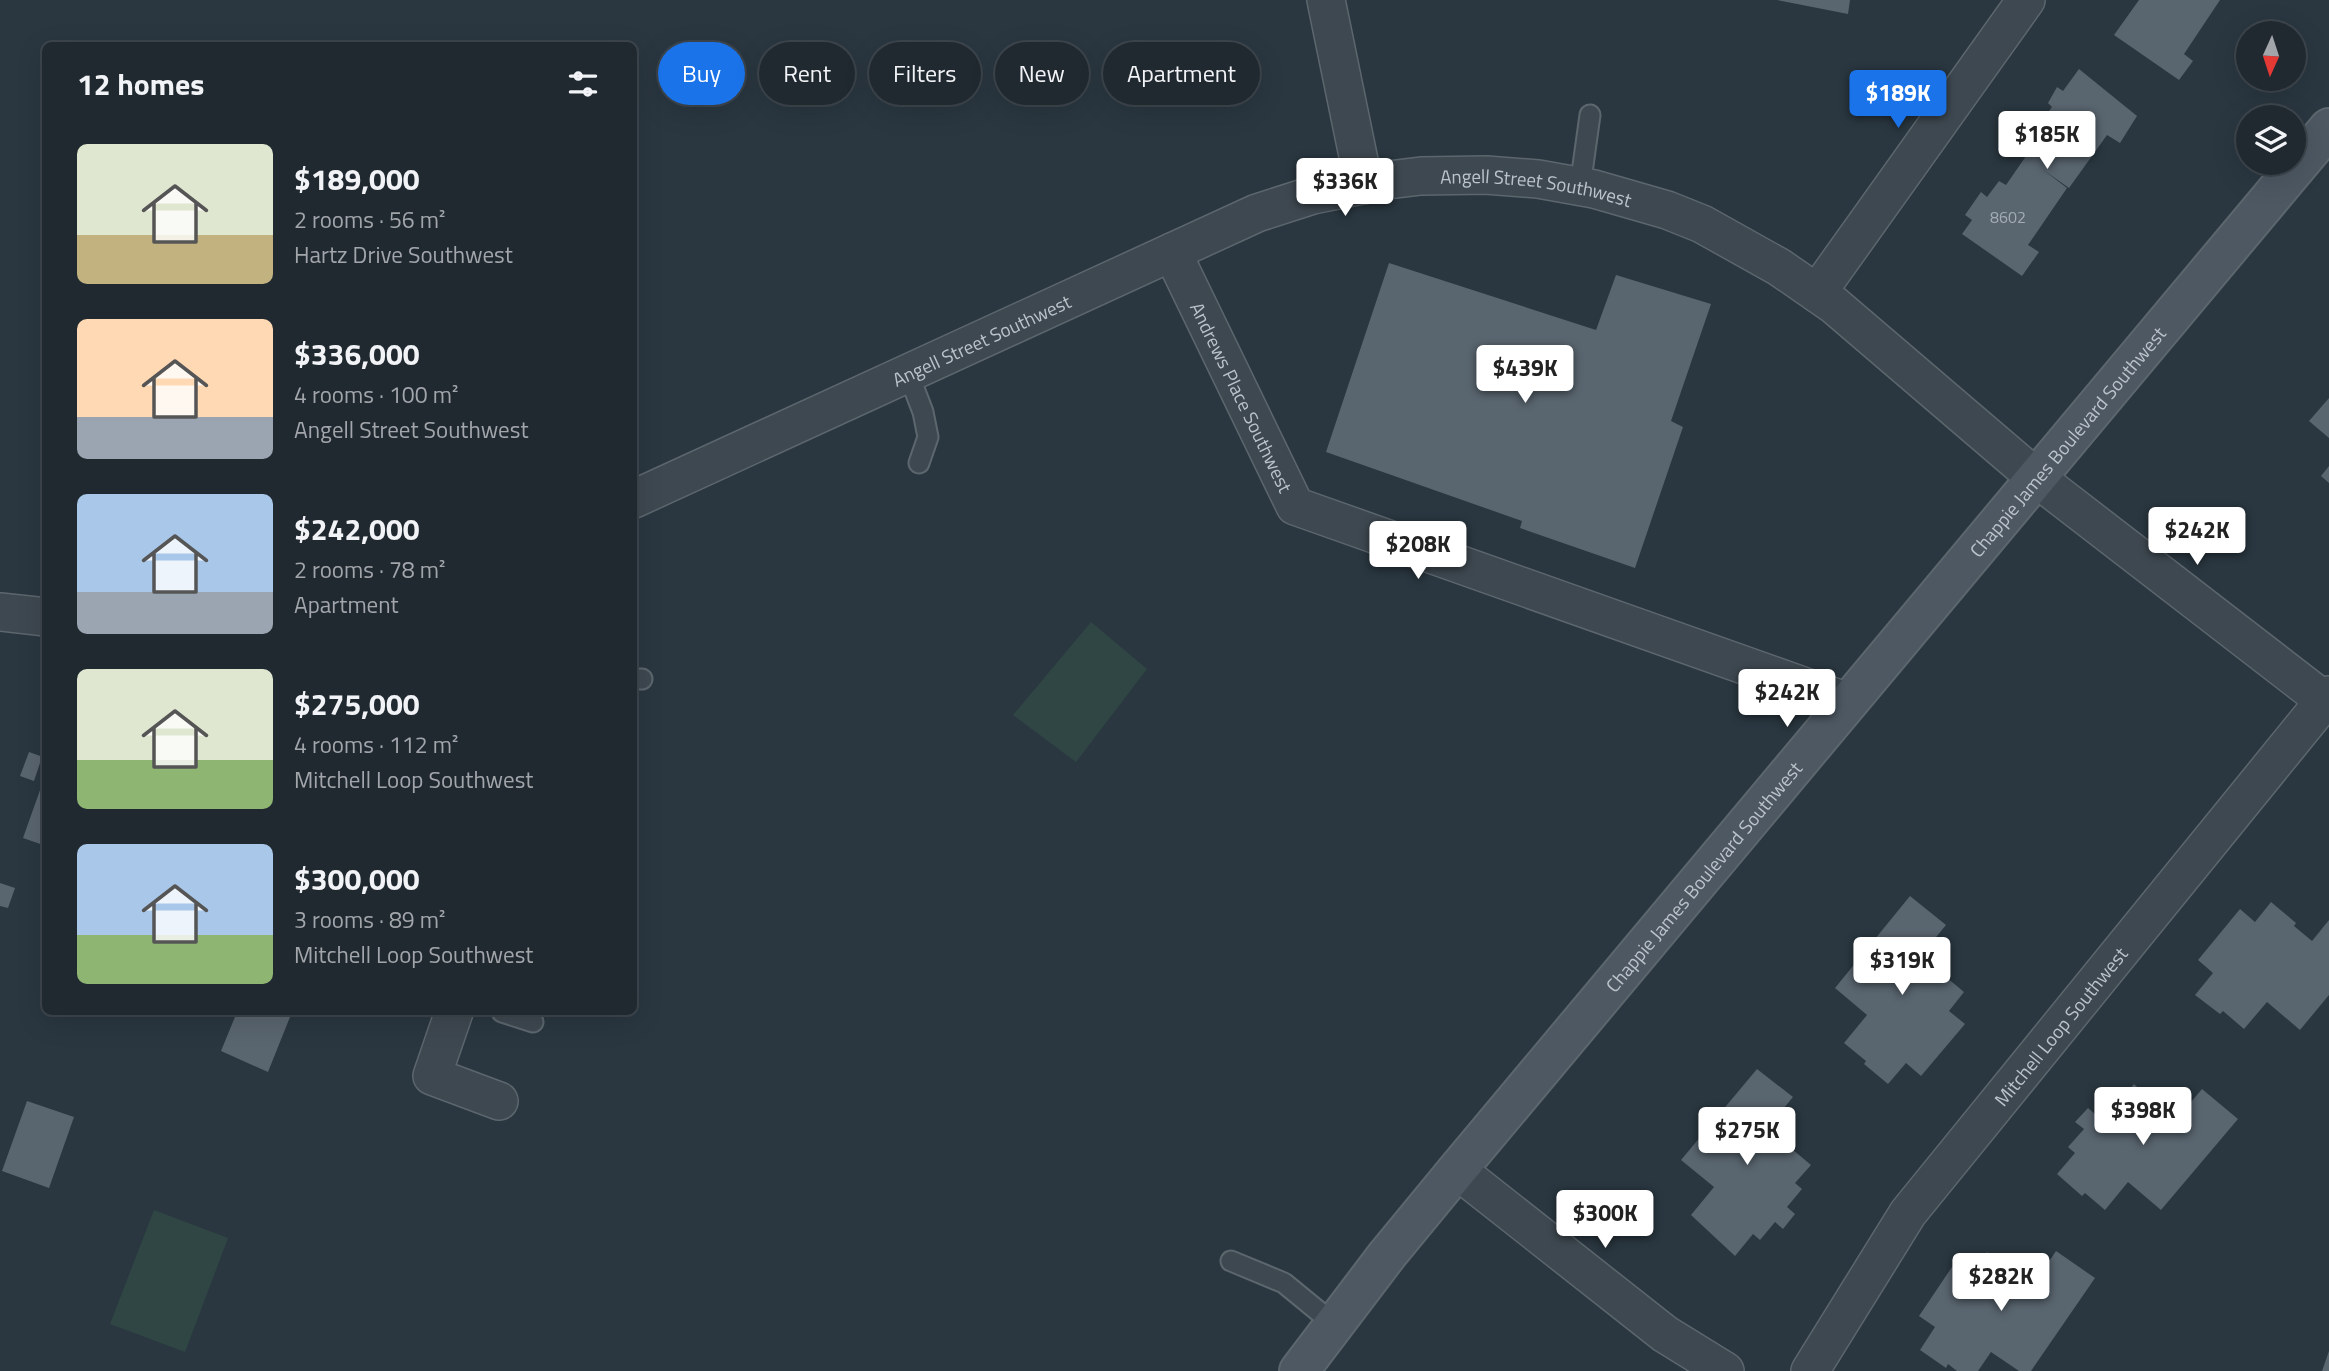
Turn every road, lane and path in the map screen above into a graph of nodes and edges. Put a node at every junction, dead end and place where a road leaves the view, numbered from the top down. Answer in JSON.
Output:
{"nodes":[{"id":1,"x":1326,"y":0,"type":"edge"},
{"id":2,"x":2026,"y":0,"type":"edge"},
{"id":3,"x":1590,"y":115,"type":"dead end"},
{"id":4,"x":2329,"y":128,"type":"edge"},
{"id":5,"x":1364,"y":185,"type":"junction"},
{"id":6,"x":1580,"y":187,"type":"junction"},
{"id":7,"x":1171,"y":252,"type":"junction"},
{"id":8,"x":1817,"y":293,"type":"junction"},
{"id":9,"x":908,"y":373,"type":"junction"},
{"id":10,"x":919,"y":463,"type":"dead end"},
{"id":11,"x":2035,"y":477,"type":"junction"},
{"id":12,"x":637,"y":498,"type":"edge"},
{"id":13,"x":0,"y":612,"type":"edge"},
{"id":14,"x":42,"y":617,"type":"edge"},
{"id":15,"x":2327,"y":700,"type":"edge"},
{"id":16,"x":1848,"y":702,"type":"junction"},
{"id":17,"x":453,"y":1015,"type":"edge"},
{"id":18,"x":511,"y":1015,"type":"edge"},
{"id":19,"x":533,"y":1022,"type":"dead end"},
{"id":20,"x":499,"y":1101,"type":"dead end"},
{"id":21,"x":1457,"y":1170,"type":"junction"},
{"id":22,"x":1231,"y":1261,"type":"dead end"},
{"id":23,"x":1334,"y":1324,"type":"junction"},
{"id":24,"x":1299,"y":1371,"type":"edge"},
{"id":25,"x":1725,"y":1371,"type":"edge"},
{"id":26,"x":1810,"y":1371,"type":"edge"}],
"edges":[{"from":1,"to":5,"type":"street"},
{"from":2,"to":8,"type":"street"},
{"from":3,"to":6,"type":"lane"},
{"from":4,"to":11,"type":"street","name":"Chappie James Boulevard Southwest"},
{"from":5,"to":6,"type":"street","name":"Angell Street Southwest"},
{"from":5,"to":7,"type":"street","name":"Angell Street Southwest"},
{"from":6,"to":8,"type":"street","name":"Angell Street Southwest"},
{"from":7,"to":9,"type":"street","name":"Angell Street Southwest"},
{"from":7,"to":16,"type":"street","name":"Andrews Place Southwest"},
{"from":8,"to":11,"type":"street","name":"Angell Street Southwest"},
{"from":9,"to":10,"type":"lane"},
{"from":9,"to":12,"type":"street","name":"Angell Street Southwest"},
{"from":11,"to":15,"type":"street","name":"Angell Street Southwest"},
{"from":11,"to":16,"type":"street","name":"Chappie James Boulevard Southwest"},
{"from":13,"to":14,"type":"street"},
{"from":15,"to":26,"type":"street","name":"Mitchell Loop Southwest"},
{"from":16,"to":21,"type":"street","name":"Chappie James Boulevard Southwest"},
{"from":17,"to":20,"type":"street"},
{"from":18,"to":19,"type":"lane"},
{"from":21,"to":23,"type":"street","name":"Chappie James Boulevard Southwest"},
{"from":21,"to":25,"type":"street"},
{"from":22,"to":23,"type":"lane"},
{"from":23,"to":24,"type":"street","name":"Chappie James Boulevard Southwest"}]}
